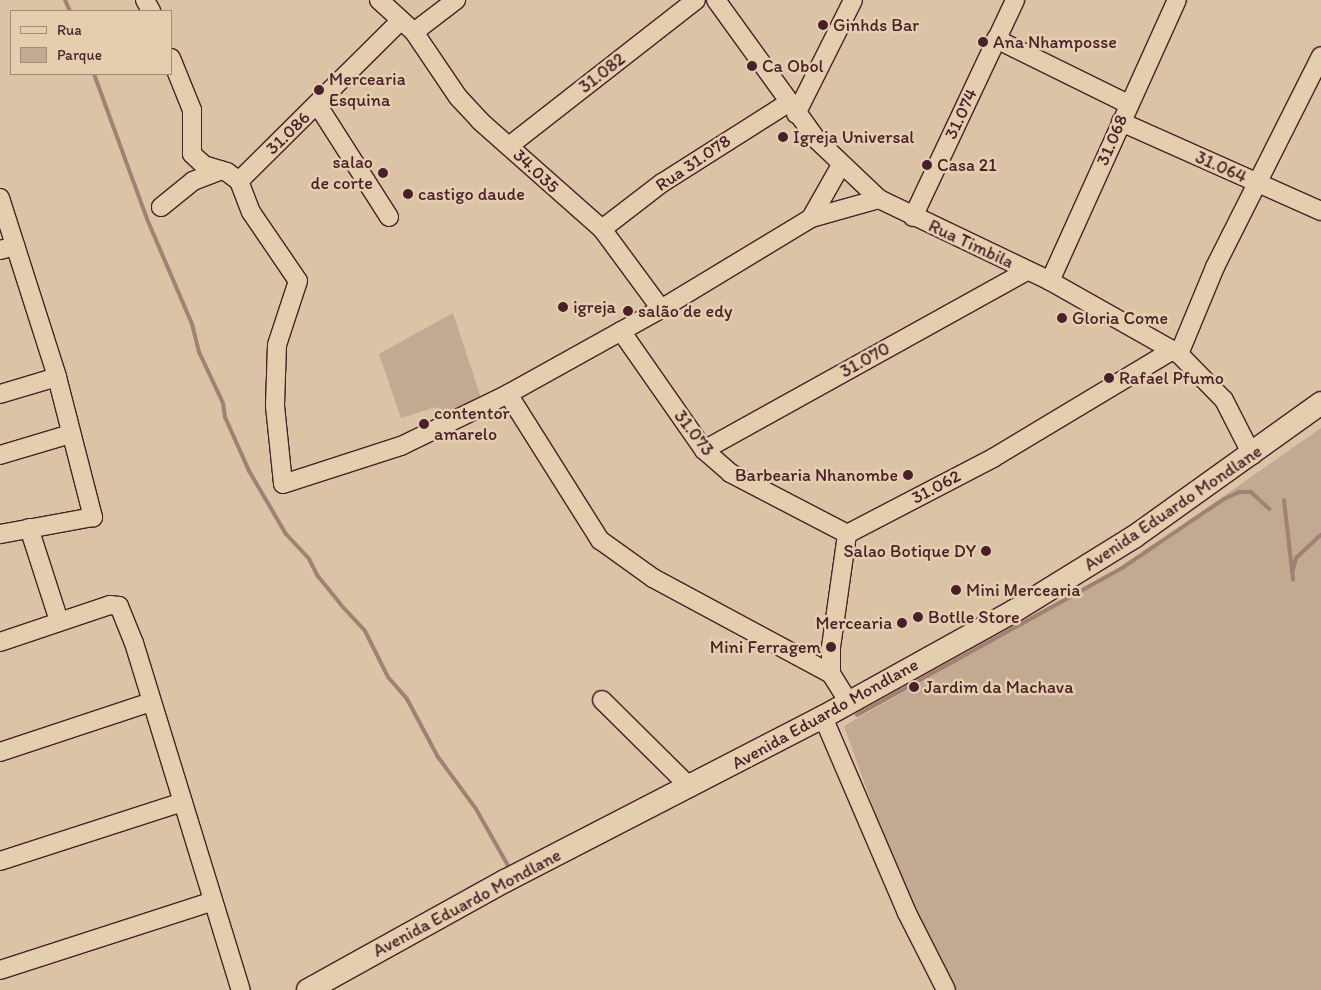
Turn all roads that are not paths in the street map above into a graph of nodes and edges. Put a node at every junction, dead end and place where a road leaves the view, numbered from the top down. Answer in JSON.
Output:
{"nodes":[{"id":1,"x":379,"y":0,"type":"edge"},
{"id":2,"x":456,"y":0,"type":"edge"},
{"id":3,"x":696,"y":0,"type":"edge"},
{"id":4,"x":716,"y":0,"type":"edge"},
{"id":5,"x":853,"y":0,"type":"edge"},
{"id":6,"x":1015,"y":0,"type":"edge"},
{"id":7,"x":1177,"y":0,"type":"edge"},
{"id":8,"x":400,"y":20,"type":"junction"},
{"id":9,"x":414,"y":32,"type":"junction"},
{"id":10,"x":996,"y":39,"type":"junction"},
{"id":11,"x":1321,"y":56,"type":"edge"},
{"id":12,"x":172,"y":60,"type":"edge"},
{"id":13,"x":318,"y":104,"type":"junction"},
{"id":14,"x":1128,"y":104,"type":"junction"},
{"id":15,"x":792,"y":109,"type":"junction"},
{"id":16,"x":1121,"y":122,"type":"junction"},
{"id":17,"x":509,"y":146,"type":"junction"},
{"id":18,"x":841,"y":165,"type":"junction"},
{"id":19,"x":221,"y":170,"type":"junction"},
{"id":20,"x":239,"y":181,"type":"junction"},
{"id":21,"x":1258,"y":183,"type":"junction"},
{"id":22,"x":0,"y":198,"type":"edge"},
{"id":23,"x":879,"y":199,"type":"junction"},
{"id":24,"x":161,"y":207,"type":"dead end"},
{"id":25,"x":1321,"y":211,"type":"edge"},
{"id":26,"x":389,"y":217,"type":"dead end"},
{"id":27,"x":913,"y":217,"type":"junction"},
{"id":28,"x":811,"y":218,"type":"junction"},
{"id":29,"x":602,"y":229,"type":"junction"},
{"id":30,"x":8,"y":248,"type":"edge"},
{"id":31,"x":1027,"y":271,"type":"junction"},
{"id":32,"x":1050,"y":281,"type":"junction"},
{"id":33,"x":661,"y":309,"type":"junction"},
{"id":34,"x":621,"y":331,"type":"junction"},
{"id":35,"x":1176,"y":352,"type":"junction"},
{"id":36,"x":57,"y":377,"type":"junction"},
{"id":37,"x":0,"y":394,"type":"edge"},
{"id":38,"x":508,"y":394,"type":"junction"},
{"id":39,"x":1321,"y":403,"type":"edge"},
{"id":40,"x":70,"y":434,"type":"junction"},
{"id":41,"x":704,"y":450,"type":"junction"},
{"id":42,"x":0,"y":454,"type":"edge"},
{"id":43,"x":1252,"y":455,"type":"junction"},
{"id":44,"x":29,"y":528,"type":"junction"},
{"id":45,"x":0,"y":534,"type":"edge"},
{"id":46,"x":847,"y":534,"type":"junction"},
{"id":47,"x":59,"y":621,"type":"junction"},
{"id":48,"x":0,"y":642,"type":"edge"},
{"id":49,"x":831,"y":674,"type":"junction"},
{"id":50,"x":602,"y":700,"type":"dead end"},
{"id":51,"x":848,"y":701,"type":"junction"},
{"id":52,"x":152,"y":702,"type":"junction"},
{"id":53,"x":823,"y":716,"type":"junction"},
{"id":54,"x":0,"y":752,"type":"edge"},
{"id":55,"x":690,"y":787,"type":"junction"},
{"id":56,"x":183,"y":802,"type":"junction"},
{"id":57,"x":0,"y":861,"type":"edge"},
{"id":58,"x":213,"y":901,"type":"junction"},
{"id":59,"x":0,"y":970,"type":"edge"},
{"id":60,"x":241,"y":990,"type":"edge"},
{"id":61,"x":308,"y":990,"type":"edge"},
{"id":62,"x":946,"y":990,"type":"edge"}],
"edges":[{"from":1,"to":8,"type":"street","name":"34.035"},
{"from":2,"to":9,"type":"street"},
{"from":3,"to":17,"type":"street","name":"31.082"},
{"from":4,"to":15,"type":"street","name":"Rua Timbila"},
{"from":5,"to":15,"type":"street"},
{"from":6,"to":10,"type":"street","name":"31.074"},
{"from":7,"to":14,"type":"street","name":"31.068"},
{"from":8,"to":9,"type":"street","name":"34.035"},
{"from":8,"to":13,"type":"street","name":"31.086"},
{"from":9,"to":17,"type":"street","name":"34.035"},
{"from":10,"to":14,"type":"street"},
{"from":10,"to":27,"type":"street","name":"31.074"},
{"from":11,"to":21,"type":"street"},
{"from":12,"to":19,"type":"street"},
{"from":13,"to":20,"type":"street","name":"31.086"},
{"from":13,"to":26,"type":"street"},
{"from":14,"to":16,"type":"street","name":"31.068"},
{"from":15,"to":18,"type":"street","name":"Rua Timbila"},
{"from":15,"to":29,"type":"street","name":"Rua 31.078"},
{"from":16,"to":21,"type":"street","name":"31.064"},
{"from":16,"to":32,"type":"street","name":"31.068"},
{"from":17,"to":29,"type":"street","name":"34.035"},
{"from":18,"to":23,"type":"street","name":"Rua Timbila"},
{"from":18,"to":28,"type":"street"},
{"from":19,"to":20,"type":"street"},
{"from":19,"to":24,"type":"street"},
{"from":20,"to":38,"type":"street"},
{"from":21,"to":25,"type":"street","name":"31.064"},
{"from":21,"to":35,"type":"street"},
{"from":22,"to":30,"type":"street"},
{"from":23,"to":27,"type":"street","name":"Rua Timbila"},
{"from":23,"to":28,"type":"street"},
{"from":27,"to":31,"type":"street","name":"Rua Timbila"},
{"from":28,"to":33,"type":"street"},
{"from":29,"to":33,"type":"street","name":"34.035"},
{"from":30,"to":36,"type":"street"},
{"from":31,"to":32,"type":"street","name":"Rua Timbila"},
{"from":31,"to":41,"type":"street","name":"31.070"},
{"from":32,"to":35,"type":"street","name":"Rua Timbila"},
{"from":33,"to":34,"type":"street"},
{"from":34,"to":38,"type":"street"},
{"from":34,"to":41,"type":"street","name":"31.073"},
{"from":35,"to":43,"type":"street","name":"Rua Timbila"},
{"from":35,"to":46,"type":"street","name":"31.062"},
{"from":36,"to":37,"type":"street"},
{"from":36,"to":40,"type":"street"},
{"from":38,"to":49,"type":"street"},
{"from":39,"to":43,"type":"main road","name":"Avenida Eduardo Mondlane"},
{"from":40,"to":42,"type":"street"},
{"from":40,"to":44,"type":"street"},
{"from":41,"to":46,"type":"street","name":"31.073"},
{"from":43,"to":51,"type":"main road","name":"Avenida Eduardo Mondlane"},
{"from":44,"to":45,"type":"street"},
{"from":44,"to":47,"type":"street"},
{"from":46,"to":49,"type":"street"},
{"from":47,"to":48,"type":"street"},
{"from":47,"to":52,"type":"street"},
{"from":49,"to":51,"type":"street"},
{"from":50,"to":55,"type":"street"},
{"from":51,"to":53,"type":"main road","name":"Avenida Eduardo Mondlane"},
{"from":52,"to":54,"type":"street"},
{"from":52,"to":56,"type":"street"},
{"from":53,"to":55,"type":"main road","name":"Avenida Eduardo Mondlane"},
{"from":53,"to":62,"type":"street"},
{"from":55,"to":61,"type":"main road","name":"Avenida Eduardo Mondlane"},
{"from":56,"to":57,"type":"street"},
{"from":56,"to":58,"type":"street"},
{"from":58,"to":59,"type":"street"},
{"from":58,"to":60,"type":"street"}]}
